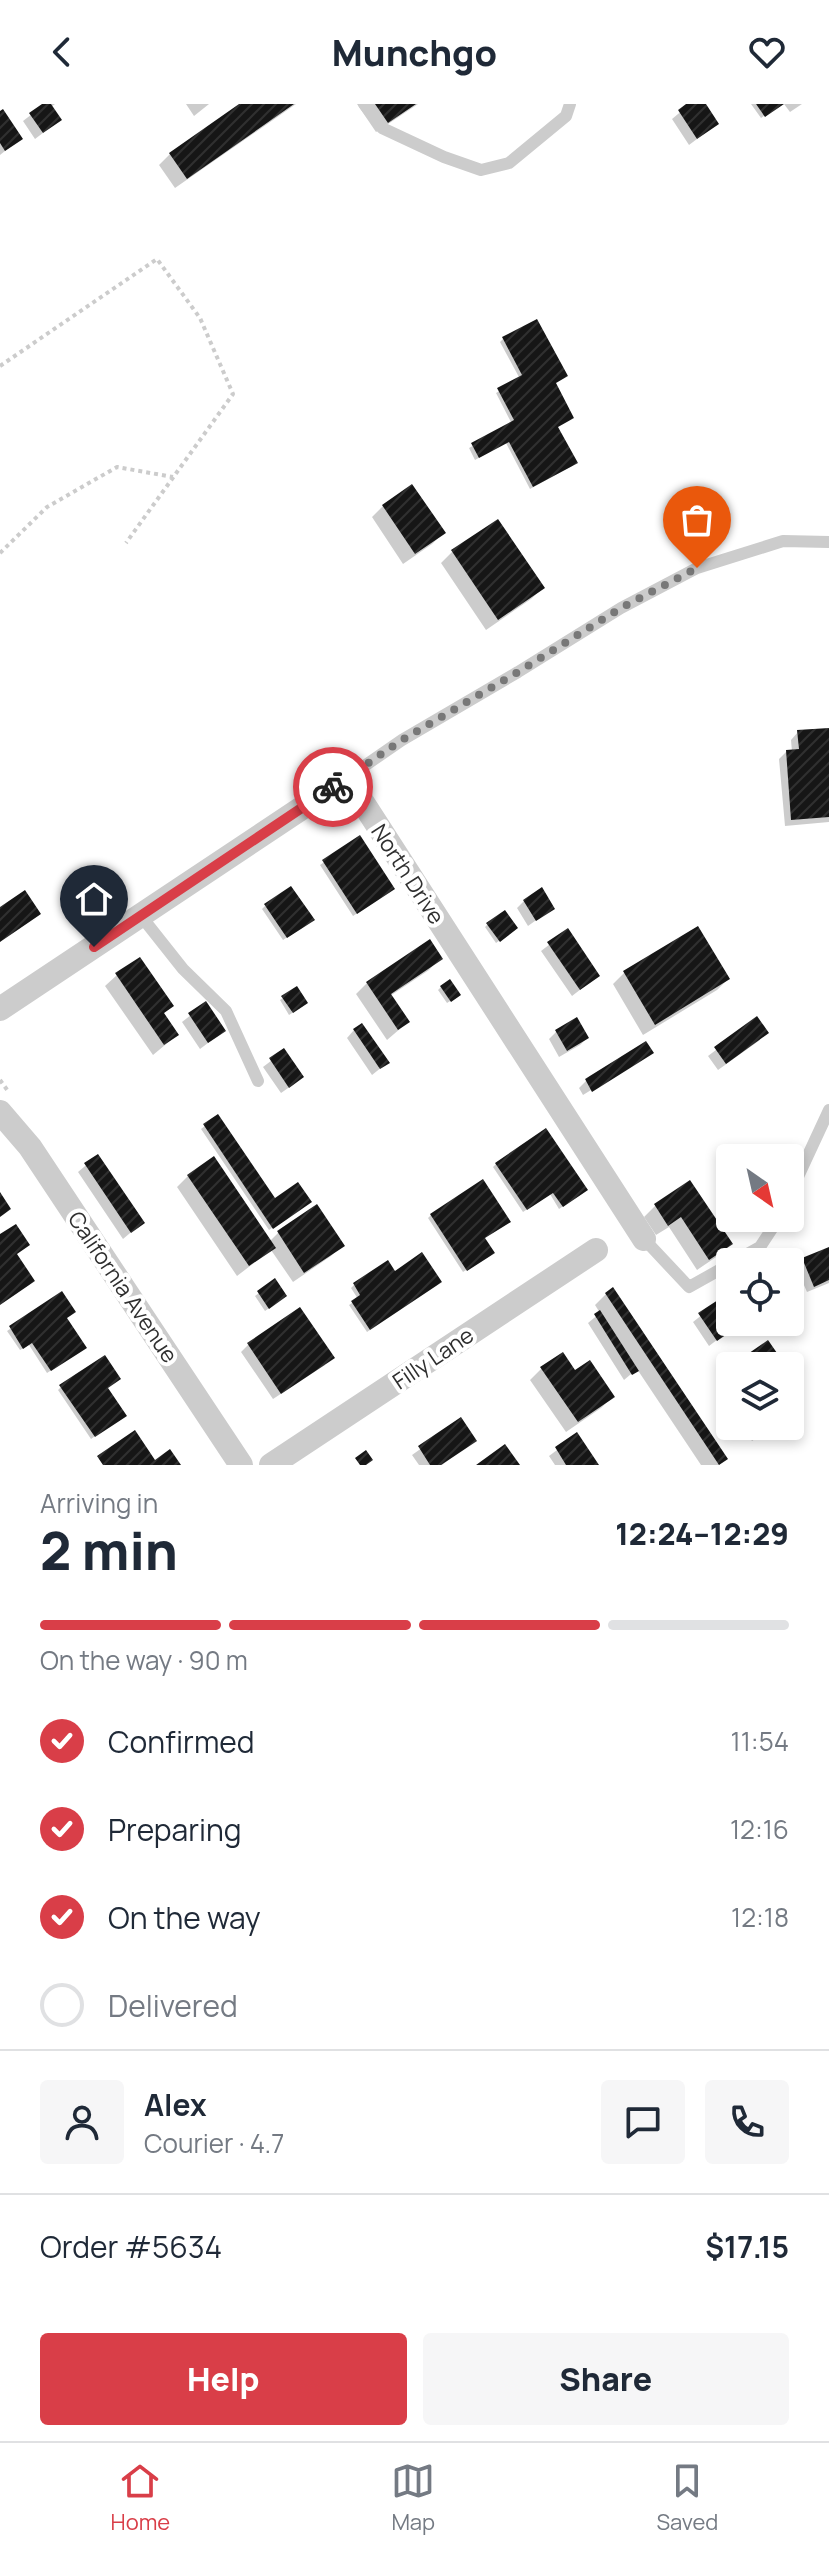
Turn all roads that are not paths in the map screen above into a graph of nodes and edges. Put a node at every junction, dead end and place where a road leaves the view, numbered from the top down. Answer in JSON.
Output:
{"nodes":[{"id":1,"x":364,"y":104,"type":"edge"},
{"id":2,"x":570,"y":104,"type":"edge"},
{"id":3,"x":829,"y":542,"type":"edge"},
{"id":4,"x":347,"y":778,"type":"junction"},
{"id":5,"x":141,"y":916,"type":"junction"},
{"id":6,"x":0,"y":1009,"type":"edge"},
{"id":7,"x":258,"y":1081,"type":"dead end"},
{"id":8,"x":829,"y":1110,"type":"edge"},
{"id":9,"x":0,"y":1112,"type":"edge"},
{"id":10,"x":804,"y":1164,"type":"edge"},
{"id":11,"x":770,"y":1232,"type":"edge"},
{"id":12,"x":644,"y":1239,"type":"joint"},
{"id":13,"x":758,"y":1248,"type":"edge"},
{"id":14,"x":596,"y":1250,"type":"dead end"},
{"id":15,"x":716,"y":1272,"type":"edge"},
{"id":16,"x":241,"y":1465,"type":"edge"},
{"id":17,"x":271,"y":1465,"type":"edge"}],
"edges":[{"from":1,"to":2,"type":"lane"},
{"from":3,"to":4,"type":"lane"},
{"from":4,"to":5,"type":"street"},
{"from":4,"to":12,"type":"street","name":"North Drive"},
{"from":5,"to":6,"type":"street"},
{"from":5,"to":7,"type":"lane"},
{"from":8,"to":10,"type":"lane"},
{"from":9,"to":16,"type":"street","name":"California Avenue"},
{"from":11,"to":13,"type":"lane"},
{"from":12,"to":15,"type":"lane"},
{"from":14,"to":17,"type":"street","name":"Filly Lane"}]}
